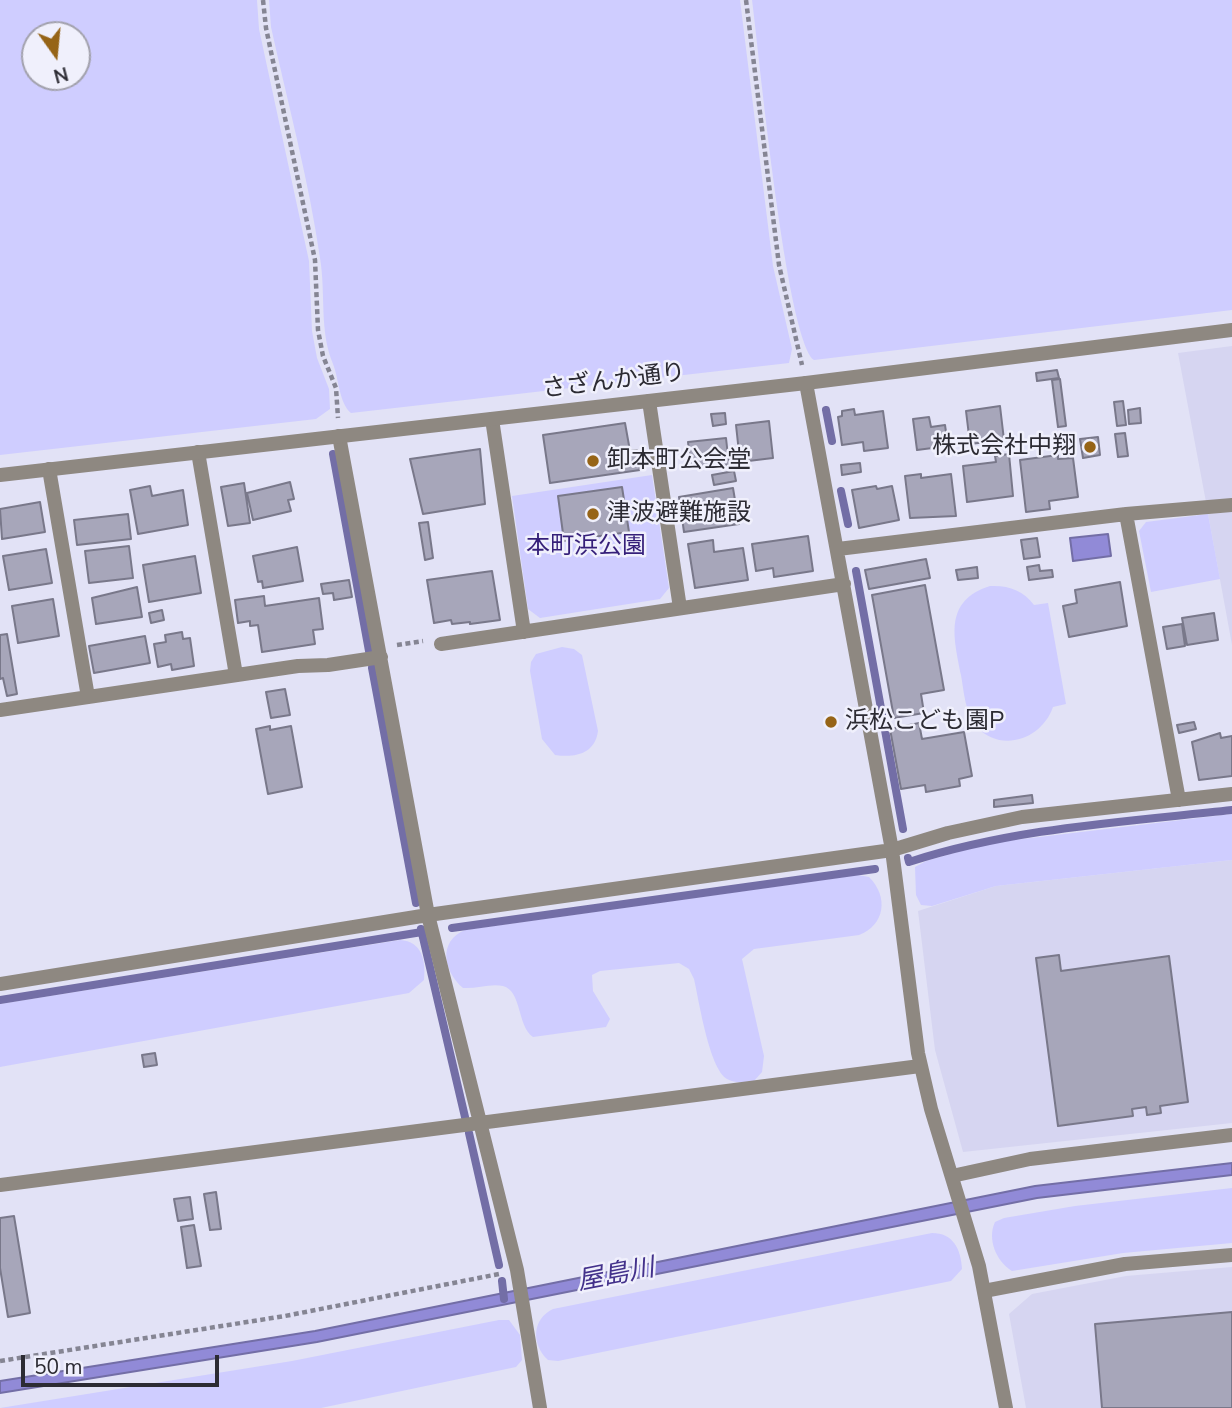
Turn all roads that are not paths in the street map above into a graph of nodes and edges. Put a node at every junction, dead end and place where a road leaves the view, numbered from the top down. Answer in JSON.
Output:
{"nodes":[{"id":1,"x":1232,"y":330,"type":"edge"},
{"id":2,"x":806,"y":383,"type":"junction"},
{"id":3,"x":649,"y":401,"type":"junction"},
{"id":4,"x":492,"y":419,"type":"junction"},
{"id":5,"x":340,"y":436,"type":"junction"},
{"id":6,"x":198,"y":452,"type":"junction"},
{"id":7,"x":49,"y":469,"type":"junction"},
{"id":8,"x":0,"y":475,"type":"edge"},
{"id":9,"x":1232,"y":505,"type":"edge"},
{"id":10,"x":1126,"y":514,"type":"junction"},
{"id":11,"x":838,"y":550,"type":"junction"},
{"id":12,"x":844,"y":584,"type":"junction"},
{"id":13,"x":680,"y":608,"type":"junction"},
{"id":14,"x":524,"y":632,"type":"junction"},
{"id":15,"x":441,"y":644,"type":"road end"},
{"id":16,"x":380,"y":652,"type":"junction"},
{"id":17,"x":236,"y":675,"type":"junction"},
{"id":18,"x":88,"y":697,"type":"junction"},
{"id":19,"x":0,"y":710,"type":"edge"},
{"id":20,"x":1232,"y":794,"type":"edge"},
{"id":21,"x":1179,"y":800,"type":"junction"},
{"id":22,"x":892,"y":850,"type":"junction"},
{"id":23,"x":428,"y":915,"type":"junction"},
{"id":24,"x":0,"y":984,"type":"edge"},
{"id":25,"x":920,"y":1066,"type":"junction"},
{"id":26,"x":480,"y":1123,"type":"junction"},
{"id":27,"x":1232,"y":1135,"type":"edge"},
{"id":28,"x":954,"y":1183,"type":"junction"},
{"id":29,"x":0,"y":1185,"type":"edge"},
{"id":30,"x":1232,"y":1255,"type":"edge"},
{"id":31,"x":984,"y":1291,"type":"junction"},
{"id":32,"x":540,"y":1408,"type":"edge"},
{"id":33,"x":1006,"y":1408,"type":"edge"}],
"edges":[{"from":1,"to":2,"type":"street","name":"さざんか通り"},
{"from":2,"to":3,"type":"street","name":"さざんか通り"},
{"from":2,"to":11,"type":"street"},
{"from":3,"to":4,"type":"street","name":"さざんか通り"},
{"from":3,"to":13,"type":"street"},
{"from":4,"to":5,"type":"street","name":"さざんか通り"},
{"from":4,"to":14,"type":"street"},
{"from":5,"to":6,"type":"street","name":"さざんか通り"},
{"from":5,"to":16,"type":"street"},
{"from":6,"to":7,"type":"street","name":"さざんか通り"},
{"from":6,"to":17,"type":"street"},
{"from":7,"to":8,"type":"street","name":"さざんか通り"},
{"from":7,"to":18,"type":"street"},
{"from":9,"to":10,"type":"street"},
{"from":10,"to":11,"type":"street"},
{"from":10,"to":21,"type":"street"},
{"from":11,"to":12,"type":"street"},
{"from":12,"to":13,"type":"street"},
{"from":12,"to":22,"type":"street"},
{"from":13,"to":14,"type":"street"},
{"from":14,"to":15,"type":"street"},
{"from":16,"to":17,"type":"street"},
{"from":16,"to":23,"type":"street"},
{"from":17,"to":18,"type":"street"},
{"from":18,"to":19,"type":"street"},
{"from":20,"to":21,"type":"street"},
{"from":21,"to":22,"type":"street"},
{"from":22,"to":23,"type":"street"},
{"from":22,"to":25,"type":"street"},
{"from":23,"to":24,"type":"street"},
{"from":23,"to":26,"type":"street"},
{"from":25,"to":26,"type":"street"},
{"from":25,"to":28,"type":"street"},
{"from":26,"to":29,"type":"street"},
{"from":26,"to":32,"type":"street"},
{"from":27,"to":28,"type":"street"},
{"from":28,"to":31,"type":"street"},
{"from":30,"to":31,"type":"street"},
{"from":31,"to":33,"type":"street"}]}
